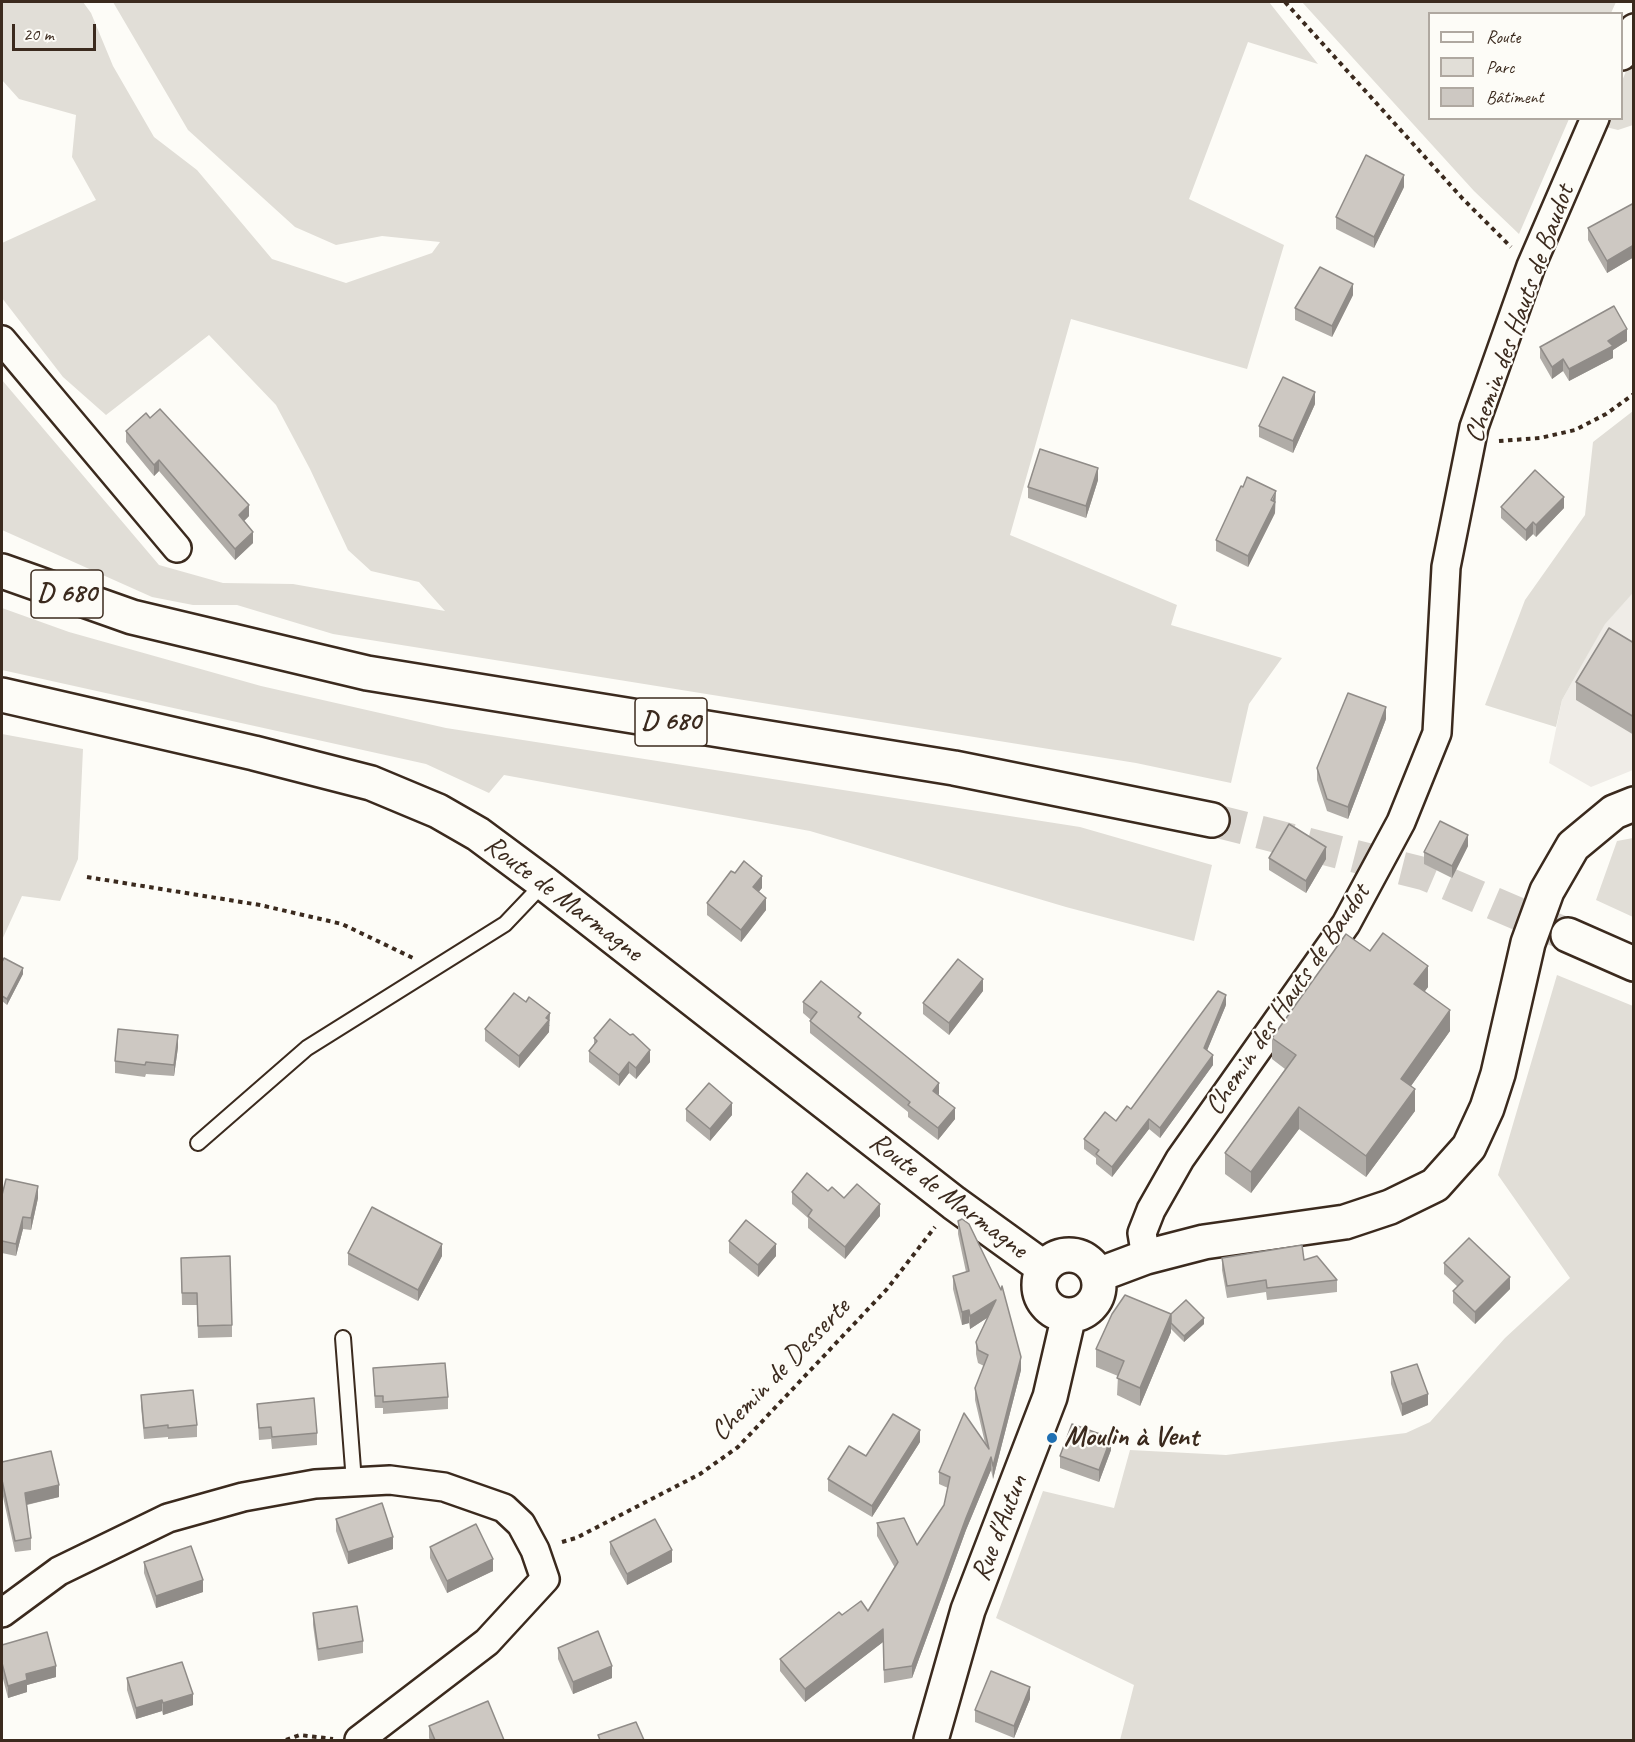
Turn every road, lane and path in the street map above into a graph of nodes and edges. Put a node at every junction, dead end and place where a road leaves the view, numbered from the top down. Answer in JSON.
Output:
{"nodes":[{"id":1,"x":1285,"y":2,"type":"edge"},
{"id":2,"x":1634,"y":28,"type":"edge"},
{"id":3,"x":1623,"y":54,"type":"edge"},
{"id":4,"x":1594,"y":120,"type":"edge"},
{"id":5,"x":1531,"y":266,"type":"junction"},
{"id":6,"x":2,"y":340,"type":"edge"},
{"id":7,"x":1634,"y":394,"type":"edge"},
{"id":8,"x":1471,"y":443,"type":"junction"},
{"id":9,"x":177,"y":548,"type":"dead end"},
{"id":10,"x":2,"y":572,"type":"edge"},
{"id":11,"x":2,"y":695,"type":"edge"},
{"id":12,"x":1634,"y":804,"type":"edge"},
{"id":13,"x":1212,"y":820,"type":"tunnel mouth"},
{"id":14,"x":87,"y":877,"type":"dead end"},
{"id":15,"x":544,"y":883,"type":"junction"},
{"id":16,"x":1568,"y":935,"type":"tunnel mouth"},
{"id":17,"x":1634,"y":964,"type":"edge"},
{"id":18,"x":433,"y":969,"type":"junction"},
{"id":19,"x":198,"y":1143,"type":"dead end"},
{"id":20,"x":954,"y":1203,"type":"junction"},
{"id":21,"x":1146,"y":1257,"type":"junction"},
{"id":22,"x":1044,"y":1268,"type":"junction"},
{"id":23,"x":1098,"y":1275,"type":"junction"},
{"id":24,"x":1069,"y":1315,"type":"junction"},
{"id":25,"x":343,"y":1338,"type":"dead end"},
{"id":26,"x":354,"y":1482,"type":"junction"},
{"id":27,"x":535,"y":1550,"type":"junction"},
{"id":28,"x":2,"y":1613,"type":"edge"},
{"id":29,"x":286,"y":1740,"type":"edge"},
{"id":30,"x":347,"y":1740,"type":"edge"},
{"id":31,"x":931,"y":1740,"type":"edge"}],
"edges":[{"from":1,"to":5,"type":"path"},
{"from":2,"to":3,"type":"street"},
{"from":4,"to":5,"type":"street","name":"Chemin des Hauts de Baudot"},
{"from":5,"to":8,"type":"street","name":"Chemin des Hauts de Baudot"},
{"from":6,"to":9,"type":"street"},
{"from":7,"to":8,"type":"path"},
{"from":8,"to":21,"type":"street","name":"Chemin des Hauts de Baudot"},
{"from":10,"to":13,"type":"main road","number":"D 680"},
{"from":11,"to":15,"type":"main road","name":"Route de Marmagne"},
{"from":12,"to":21,"type":"main road"},
{"from":14,"to":18,"type":"path"},
{"from":15,"to":18,"type":"lane"},
{"from":15,"to":20,"type":"main road","name":"Route de Marmagne"},
{"from":16,"to":17,"type":"main road"},
{"from":18,"to":19,"type":"lane"},
{"from":20,"to":22,"type":"main road","name":"Route de Marmagne"},
{"from":20,"to":27,"type":"path","name":"Chemin de Desserte"},
{"from":21,"to":23,"type":"main road"},
{"from":22,"to":23,"type":"main road"},
{"from":22,"to":24,"type":"main road"},
{"from":23,"to":24,"type":"main road"},
{"from":24,"to":31,"type":"main road","name":"Rue d'Autun"},
{"from":25,"to":26,"type":"lane"},
{"from":26,"to":27,"type":"street"},
{"from":26,"to":28,"type":"street"},
{"from":27,"to":30,"type":"street"},
{"from":29,"to":30,"type":"path"}]}
